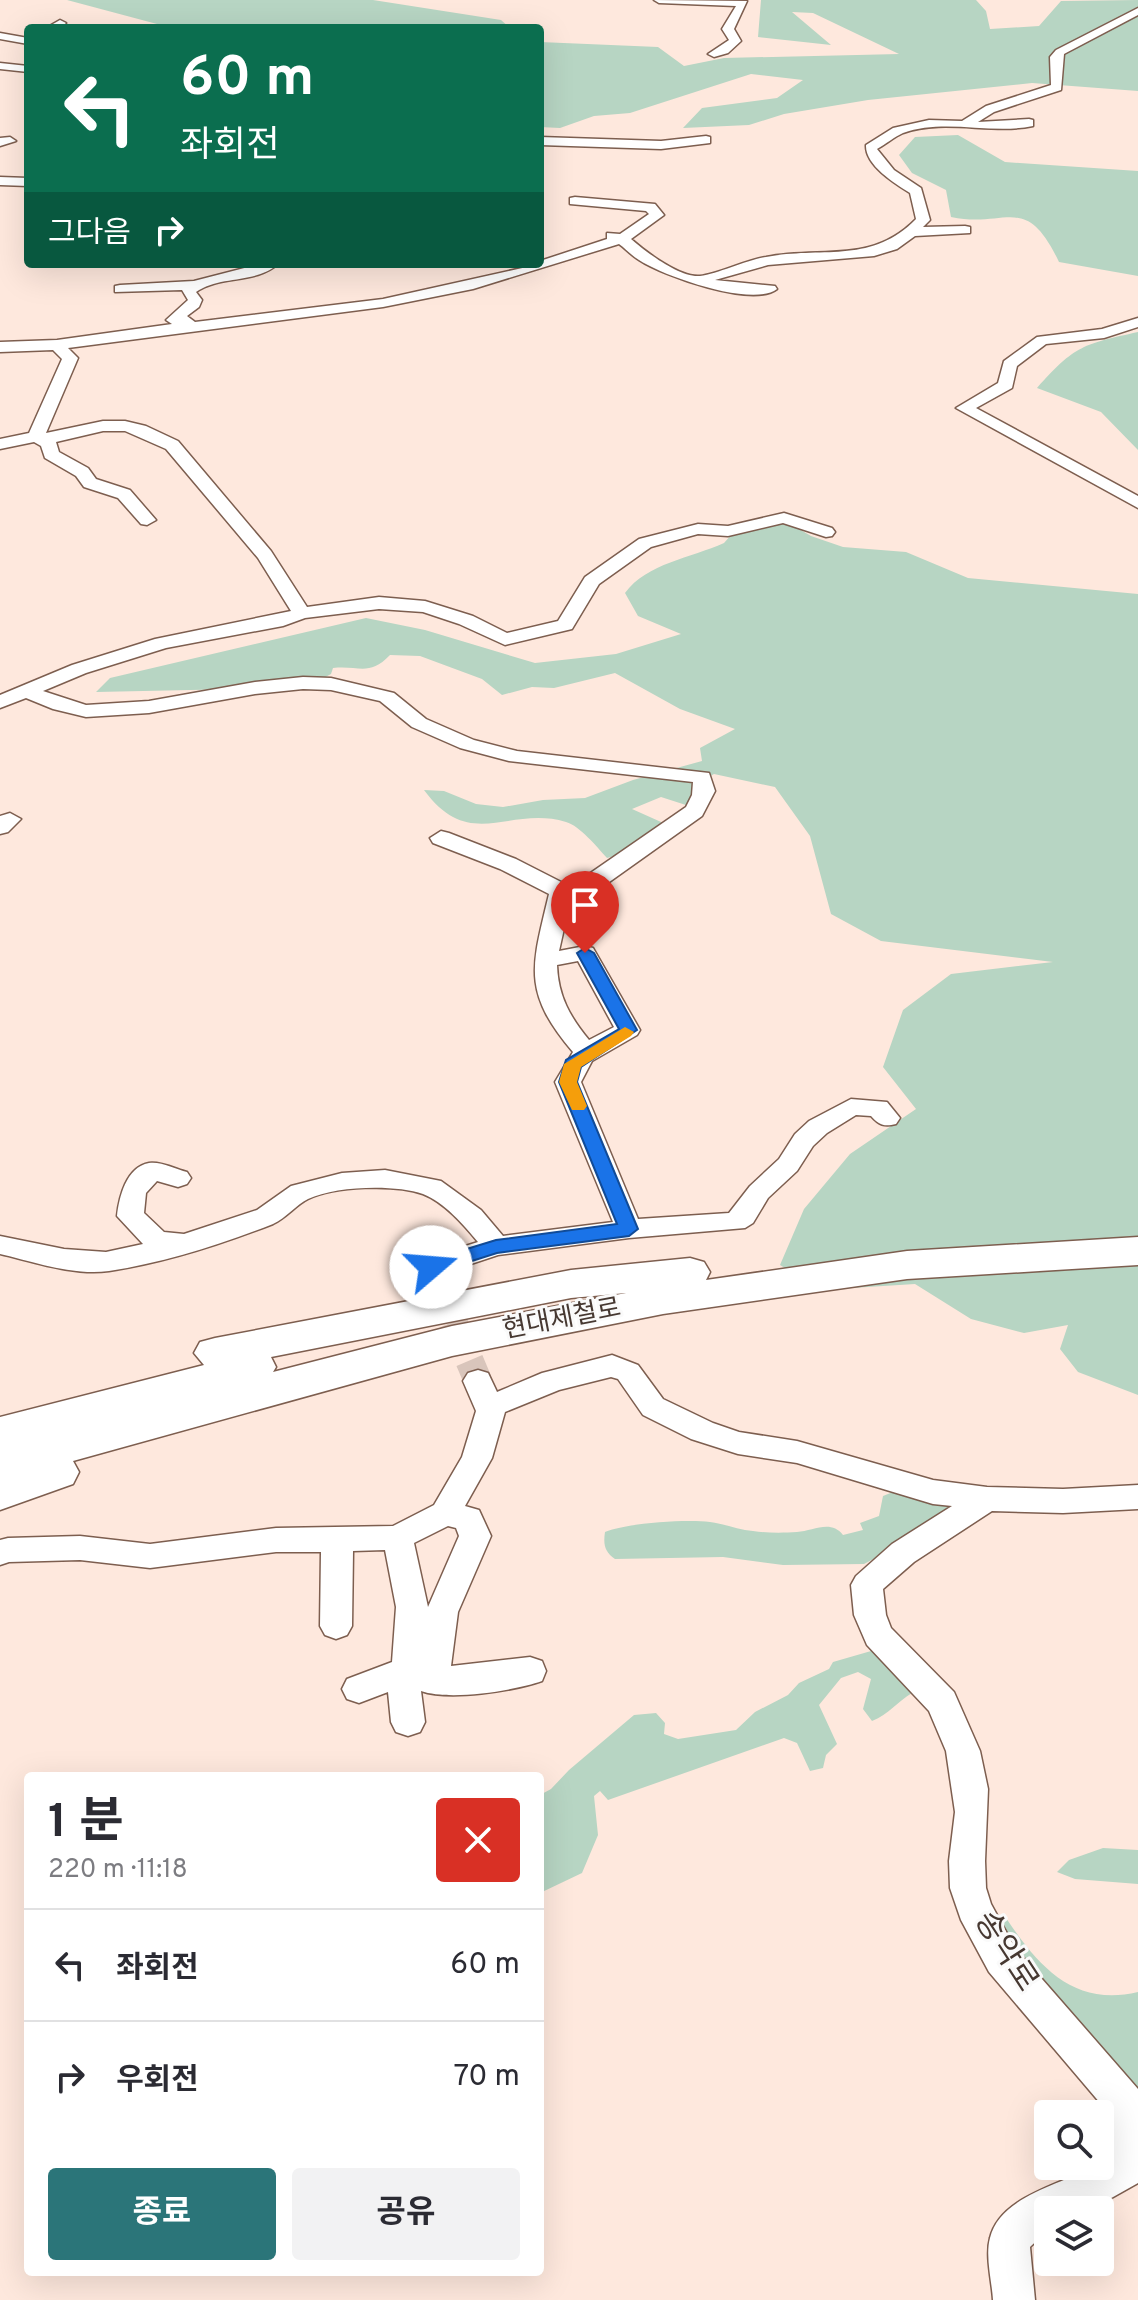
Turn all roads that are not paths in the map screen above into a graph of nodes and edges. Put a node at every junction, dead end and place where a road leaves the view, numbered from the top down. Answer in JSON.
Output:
{"nodes":[{"id":1,"x":659,"y":0,"type":"edge"},
{"id":2,"x":1138,"y":11,"type":"edge"},
{"id":3,"x":0,"y":36,"type":"edge"},
{"id":4,"x":24,"y":40,"type":"edge"},
{"id":5,"x":714,"y":54,"type":"dead end"},
{"id":6,"x":0,"y":66,"type":"edge"},
{"id":7,"x":24,"y":69,"type":"edge"},
{"id":8,"x":1029,"y":123,"type":"dead end"},
{"id":9,"x":965,"y":124,"type":"junction"},
{"id":10,"x":706,"y":140,"type":"dead end"},
{"id":11,"x":544,"y":141,"type":"edge"},
{"id":12,"x":0,"y":181,"type":"edge"},
{"id":13,"x":24,"y":182,"type":"edge"},
{"id":14,"x":575,"y":201,"type":"dead end"},
{"id":15,"x":965,"y":230,"type":"dead end"},
{"id":16,"x":913,"y":232,"type":"junction"},
{"id":17,"x":618,"y":237,"type":"junction"},
{"id":18,"x":544,"y":261,"type":"edge"},
{"id":19,"x":261,"y":268,"type":"edge"},
{"id":20,"x":523,"y":268,"type":"edge"},
{"id":21,"x":700,"y":281,"type":"junction"},
{"id":22,"x":120,"y":289,"type":"dead end"},
{"id":23,"x":770,"y":289,"type":"dead end"},
{"id":24,"x":195,"y":290,"type":"junction"},
{"id":25,"x":226,"y":293,"type":"dead end"},
{"id":26,"x":173,"y":320,"type":"junction"},
{"id":27,"x":1138,"y":322,"type":"edge"},
{"id":28,"x":211,"y":324,"type":"junction"},
{"id":29,"x":122,"y":334,"type":"junction"},
{"id":30,"x":57,"y":345,"type":"junction"},
{"id":31,"x":0,"y":347,"type":"edge"},
{"id":32,"x":36,"y":437,"type":"junction"},
{"id":33,"x":0,"y":444,"type":"edge"},
{"id":34,"x":1138,"y":503,"type":"edge"},
{"id":35,"x":147,"y":520,"type":"dead end"},
{"id":36,"x":826,"y":532,"type":"dead end"},
{"id":37,"x":302,"y":613,"type":"junction"},
{"id":38,"x":26,"y":691,"type":"junction"},
{"id":39,"x":0,"y":702,"type":"edge"},
{"id":40,"x":441,"y":838,"type":"dead end"},
{"id":41,"x":561,"y":891,"type":"junction"},
{"id":42,"x":545,"y":960,"type":"junction"},
{"id":43,"x":587,"y":1053,"type":"junction"},
{"id":44,"x":887,"y":1118,"type":"dead end"},
{"id":45,"x":178,"y":1178,"type":"dead end"},
{"id":46,"x":629,"y":1229,"type":"junction"},
{"id":47,"x":1138,"y":1235,"type":"edge"},
{"id":48,"x":185,"y":1243,"type":"junction"},
{"id":49,"x":0,"y":1245,"type":"edge"},
{"id":50,"x":496,"y":1246,"type":"junction"},
{"id":51,"x":1138,"y":1251,"type":"edge"},
{"id":52,"x":737,"y":1267,"type":"junction"},
{"id":53,"x":790,"y":1280,"type":"junction"},
{"id":54,"x":437,"y":1283,"type":"dead end"},
{"id":55,"x":0,"y":1411,"type":"edge"},
{"id":56,"x":0,"y":1433,"type":"edge"},
{"id":57,"x":0,"y":1465,"type":"edge"},
{"id":58,"x":0,"y":1493,"type":"edge"},
{"id":59,"x":1138,"y":1497,"type":"edge"},
{"id":60,"x":987,"y":1499,"type":"junction"},
{"id":61,"x":445,"y":1513,"type":"junction"},
{"id":62,"x":397,"y":1538,"type":"junction"},
{"id":63,"x":337,"y":1539,"type":"junction"},
{"id":64,"x":0,"y":1553,"type":"edge"},
{"id":65,"x":336,"y":1626,"type":"dead end"},
{"id":66,"x":530,"y":1671,"type":"dead end"},
{"id":67,"x":404,"y":1672,"type":"junction"},
{"id":68,"x":359,"y":1689,"type":"dead end"},
{"id":69,"x":408,"y":1722,"type":"dead end"},
{"id":70,"x":1014,"y":2300,"type":"edge"}],
"edges":[{"from":1,"to":5,"type":"street"},
{"from":2,"to":9,"type":"street"},
{"from":3,"to":4,"type":"street"},
{"from":6,"to":7,"type":"street"},
{"from":8,"to":9,"type":"street"},
{"from":9,"to":16,"type":"street"},
{"from":10,"to":11,"type":"street"},
{"from":12,"to":13,"type":"street"},
{"from":14,"to":17,"type":"street"},
{"from":15,"to":16,"type":"street"},
{"from":16,"to":21,"type":"street"},
{"from":17,"to":18,"type":"street"},
{"from":17,"to":21,"type":"street"},
{"from":19,"to":24,"type":"street"},
{"from":20,"to":28,"type":"street"},
{"from":21,"to":23,"type":"street"},
{"from":22,"to":24,"type":"street"},
{"from":24,"to":25,"type":"street"},
{"from":24,"to":26,"type":"street"},
{"from":26,"to":28,"type":"street"},
{"from":26,"to":29,"type":"street"},
{"from":27,"to":34,"type":"street"},
{"from":28,"to":29,"type":"street"},
{"from":29,"to":30,"type":"street"},
{"from":30,"to":31,"type":"street"},
{"from":30,"to":32,"type":"street"},
{"from":32,"to":33,"type":"street"},
{"from":32,"to":35,"type":"street"},
{"from":32,"to":37,"type":"street"},
{"from":36,"to":37,"type":"street"},
{"from":37,"to":38,"type":"street"},
{"from":38,"to":39,"type":"street"},
{"from":38,"to":41,"type":"street"},
{"from":40,"to":41,"type":"street"},
{"from":41,"to":42,"type":"street"},
{"from":42,"to":43,"type":"street"},
{"from":42,"to":43,"type":"street"},
{"from":43,"to":46,"type":"street"},
{"from":44,"to":46,"type":"street"},
{"from":45,"to":48,"type":"street"},
{"from":46,"to":50,"type":"street"},
{"from":47,"to":52,"type":"highway","name":"현대제철로"},
{"from":48,"to":49,"type":"street"},
{"from":48,"to":50,"type":"street"},
{"from":50,"to":54,"type":"street"},
{"from":51,"to":53,"type":"highway","name":"현대제철로"},
{"from":52,"to":55,"type":"highway"},
{"from":52,"to":56,"type":"highway","name":"현대제철로"},
{"from":53,"to":57,"type":"highway","name":"현대제철로"},
{"from":53,"to":58,"type":"highway"},
{"from":59,"to":60,"type":"street"},
{"from":60,"to":61,"type":"street"},
{"from":60,"to":70,"type":"street","name":"송악로"},
{"from":61,"to":62,"type":"street"},
{"from":61,"to":66,"type":"street"},
{"from":62,"to":63,"type":"street"},
{"from":62,"to":67,"type":"street"},
{"from":63,"to":64,"type":"street"},
{"from":63,"to":65,"type":"street"},
{"from":67,"to":68,"type":"street"},
{"from":67,"to":69,"type":"street"}]}
